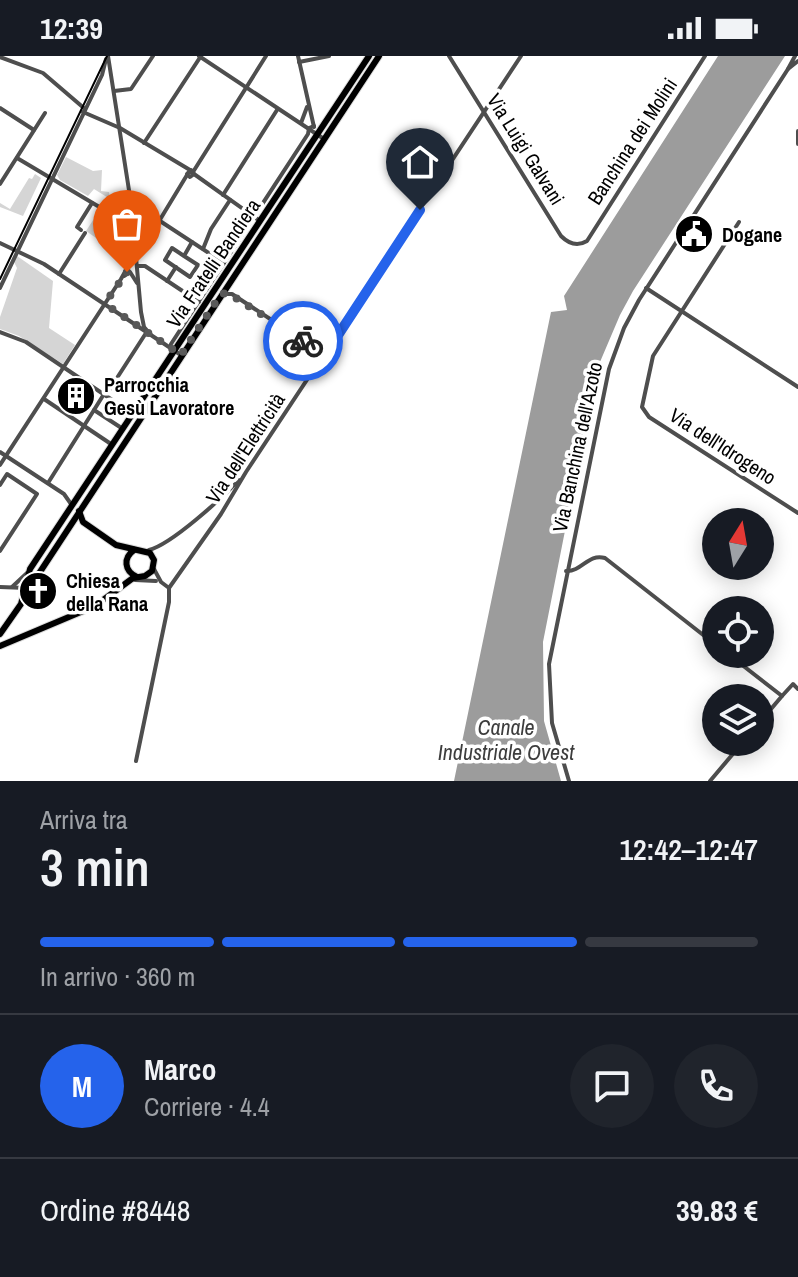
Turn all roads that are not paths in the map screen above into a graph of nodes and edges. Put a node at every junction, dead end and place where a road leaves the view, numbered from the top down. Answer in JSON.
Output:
{"nodes":[{"id":1,"x":109,"y":56,"type":"edge"},
{"id":2,"x":153,"y":56,"type":"edge"},
{"id":3,"x":200,"y":56,"type":"edge"},
{"id":4,"x":266,"y":56,"type":"edge"},
{"id":5,"x":329,"y":56,"type":"edge"},
{"id":6,"x":369,"y":56,"type":"edge"},
{"id":7,"x":379,"y":56,"type":"edge"},
{"id":8,"x":449,"y":56,"type":"edge"},
{"id":9,"x":521,"y":56,"type":"edge"},
{"id":10,"x":705,"y":56,"type":"edge"},
{"id":11,"x":0,"y":57,"type":"edge"},
{"id":12,"x":797,"y":57,"type":"edge"},
{"id":13,"x":298,"y":59,"type":"edge"},
{"id":14,"x":246,"y":88,"type":"junction"},
{"id":15,"x":114,"y":91,"type":"junction"},
{"id":16,"x":0,"y":108,"type":"edge"},
{"id":17,"x":84,"y":110,"type":"junction"},
{"id":18,"x":279,"y":111,"type":"junction"},
{"id":19,"x":45,"y":113,"type":"dead end"},
{"id":20,"x":308,"y":113,"type":"junction"},
{"id":21,"x":484,"y":113,"type":"junction"},
{"id":22,"x":301,"y":123,"type":"junction"},
{"id":23,"x":311,"y":127,"type":"junction"},
{"id":24,"x":120,"y":128,"type":"junction"},
{"id":25,"x":34,"y":130,"type":"junction"},
{"id":26,"x":798,"y":131,"type":"edge"},
{"id":27,"x":319,"y":135,"type":"junction"},
{"id":28,"x":144,"y":143,"type":"junction"},
{"id":29,"x":798,"y":144,"type":"edge"},
{"id":30,"x":17,"y":158,"type":"junction"},
{"id":31,"x":190,"y":175,"type":"junction"},
{"id":32,"x":49,"y":178,"type":"junction"},
{"id":33,"x":0,"y":184,"type":"edge"},
{"id":34,"x":223,"y":195,"type":"junction"},
{"id":35,"x":230,"y":200,"type":"junction"},
{"id":36,"x":92,"y":203,"type":"junction"},
{"id":37,"x":258,"y":219,"type":"junction"},
{"id":38,"x":160,"y":221,"type":"junction"},
{"id":39,"x":739,"y":222,"type":"dead end"},
{"id":40,"x":133,"y":227,"type":"junction"},
{"id":41,"x":192,"y":242,"type":"junction"},
{"id":42,"x":586,"y":242,"type":"joint"},
{"id":43,"x":0,"y":243,"type":"edge"},
{"id":44,"x":135,"y":244,"type":"junction"},
{"id":45,"x":203,"y":249,"type":"junction"},
{"id":46,"x":17,"y":250,"type":"junction"},
{"id":47,"x":136,"y":254,"type":"junction"},
{"id":48,"x":184,"y":256,"type":"junction"},
{"id":49,"x":224,"y":263,"type":"junction"},
{"id":50,"x":137,"y":266,"type":"junction"},
{"id":51,"x":176,"y":267,"type":"junction"},
{"id":52,"x":59,"y":274,"type":"junction"},
{"id":53,"x":121,"y":279,"type":"junction"},
{"id":54,"x":167,"y":281,"type":"junction"},
{"id":55,"x":137,"y":283,"type":"junction"},
{"id":56,"x":0,"y":288,"type":"edge"},
{"id":57,"x":646,"y":288,"type":"junction"},
{"id":58,"x":221,"y":294,"type":"junction"},
{"id":59,"x":110,"y":296,"type":"junction"},
{"id":60,"x":199,"y":302,"type":"junction"},
{"id":61,"x":103,"y":307,"type":"junction"},
{"id":62,"x":111,"y":308,"type":"junction"},
{"id":63,"x":682,"y":311,"type":"junction"},
{"id":64,"x":141,"y":312,"type":"junction"},
{"id":65,"x":127,"y":320,"type":"junction"},
{"id":66,"x":0,"y":332,"type":"edge"},
{"id":67,"x":148,"y":334,"type":"junction"},
{"id":68,"x":176,"y":350,"type":"junction"},
{"id":69,"x":325,"y":355,"type":"junction"},
{"id":70,"x":64,"y":367,"type":"junction"},
{"id":71,"x":798,"y":378,"type":"edge"},
{"id":72,"x":789,"y":380,"type":"junction"},
{"id":73,"x":798,"y":387,"type":"edge"},
{"id":74,"x":105,"y":395,"type":"junction"},
{"id":75,"x":44,"y":399,"type":"junction"},
{"id":76,"x":94,"y":410,"type":"junction"},
{"id":77,"x":133,"y":414,"type":"junction"},
{"id":78,"x":84,"y":425,"type":"junction"},
{"id":79,"x":123,"y":429,"type":"junction"},
{"id":80,"x":113,"y":445,"type":"junction"},
{"id":81,"x":0,"y":452,"type":"edge"},
{"id":82,"x":6,"y":455,"type":"junction"},
{"id":83,"x":0,"y":465,"type":"edge"},
{"id":84,"x":246,"y":472,"type":"junction"},
{"id":85,"x":48,"y":483,"type":"junction"},
{"id":86,"x":0,"y":485,"type":"edge"},
{"id":87,"x":76,"y":508,"type":"junction"},
{"id":88,"x":798,"y":513,"type":"edge"},
{"id":89,"x":72,"y":520,"type":"junction"},
{"id":90,"x":83,"y":522,"type":"junction"},
{"id":91,"x":163,"y":544,"type":"junction"},
{"id":92,"x":116,"y":545,"type":"junction"},
{"id":93,"x":134,"y":550,"type":"junction"},
{"id":94,"x":146,"y":550,"type":"junction"},
{"id":95,"x":0,"y":551,"type":"edge"},
{"id":96,"x":127,"y":564,"type":"junction"},
{"id":97,"x":154,"y":564,"type":"junction"},
{"id":98,"x":30,"y":569,"type":"junction"},
{"id":99,"x":566,"y":571,"type":"junction"},
{"id":100,"x":38,"y":575,"type":"junction"},
{"id":101,"x":141,"y":576,"type":"junction"},
{"id":102,"x":128,"y":582,"type":"junction"},
{"id":103,"x":158,"y":582,"type":"junction"},
{"id":104,"x":0,"y":587,"type":"edge"},
{"id":105,"x":12,"y":587,"type":"junction"},
{"id":106,"x":26,"y":588,"type":"junction"},
{"id":107,"x":169,"y":588,"type":"junction"},
{"id":108,"x":116,"y":589,"type":"junction"},
{"id":109,"x":21,"y":604,"type":"junction"},
{"id":110,"x":0,"y":634,"type":"edge"},
{"id":111,"x":702,"y":634,"type":"edge"},
{"id":112,"x":0,"y":646,"type":"edge"},
{"id":113,"x":746,"y":668,"type":"edge"},
{"id":114,"x":798,"y":689,"type":"edge"},
{"id":115,"x":782,"y":696,"type":"junction"},
{"id":116,"x":774,"y":705,"type":"edge"},
{"id":117,"x":731,"y":756,"type":"edge"},
{"id":118,"x":136,"y":761,"type":"dead end"},
{"id":119,"x":569,"y":781,"type":"edge"},
{"id":120,"x":710,"y":781,"type":"edge"}],
"edges":[{"from":1,"to":15,"type":"street"},
{"from":1,"to":17,"type":"street"},
{"from":2,"to":15,"type":"street"},
{"from":3,"to":14,"type":"street"},
{"from":3,"to":28,"type":"street"},
{"from":4,"to":14,"type":"street"},
{"from":5,"to":13,"type":"street"},
{"from":6,"to":27,"type":"main road","name":"Via Fratelli Bandiera"},
{"from":7,"to":27,"type":"main road","name":"Via Fratelli Bandiera"},
{"from":8,"to":21,"type":"street","name":"Via Luigi Galvani"},
{"from":9,"to":21,"type":"street","name":"Via dell'Elettricità"},
{"from":10,"to":42,"type":"street","name":"Banchina dei Molini"},
{"from":11,"to":17,"type":"street"},
{"from":12,"to":57,"type":"street","name":"Via Banchina dell'Azoto"},
{"from":13,"to":20,"type":"street"},
{"from":14,"to":18,"type":"street"},
{"from":14,"to":31,"type":"street"},
{"from":15,"to":24,"type":"street"},
{"from":16,"to":25,"type":"street"},
{"from":17,"to":24,"type":"street"},
{"from":17,"to":32,"type":"street"},
{"from":18,"to":22,"type":"street"},
{"from":18,"to":34,"type":"street"},
{"from":19,"to":25,"type":"street"},
{"from":20,"to":22,"type":"street"},
{"from":20,"to":23,"type":"street"},
{"from":21,"to":42,"type":"street","name":"Via Luigi Galvani"},
{"from":21,"to":69,"type":"street","name":"Via dell'Elettricità"},
{"from":22,"to":23,"type":"street"},
{"from":23,"to":27,"type":"street"},
{"from":23,"to":37,"type":"street","name":"Via Fratelli Bandiera"},
{"from":24,"to":28,"type":"street"},
{"from":24,"to":40,"type":"street"},
{"from":25,"to":30,"type":"street"},
{"from":26,"to":29,"type":"street"},
{"from":27,"to":37,"type":"main road","name":"Via Fratelli Bandiera"},
{"from":27,"to":58,"type":"main road","name":"Via Fratelli Bandiera"},
{"from":28,"to":31,"type":"street"},
{"from":30,"to":32,"type":"street"},
{"from":30,"to":33,"type":"street"},
{"from":31,"to":34,"type":"street"},
{"from":31,"to":38,"type":"street"},
{"from":32,"to":36,"type":"street"},
{"from":32,"to":46,"type":"street"},
{"from":34,"to":35,"type":"street"},
{"from":35,"to":37,"type":"street"},
{"from":35,"to":45,"type":"street"},
{"from":36,"to":40,"type":"street"},
{"from":36,"to":52,"type":"street"},
{"from":37,"to":49,"type":"street","name":"Via Fratelli Bandiera"},
{"from":37,"to":68,"type":"main road","name":"Via Fratelli Bandiera"},
{"from":38,"to":41,"type":"street"},
{"from":38,"to":47,"type":"street"},
{"from":39,"to":63,"type":"street"},
{"from":40,"to":44,"type":"street"},
{"from":41,"to":45,"type":"street"},
{"from":41,"to":48,"type":"street"},
{"from":43,"to":46,"type":"street"},
{"from":44,"to":47,"type":"street"},
{"from":44,"to":53,"type":"street"},
{"from":45,"to":49,"type":"street"},
{"from":46,"to":52,"type":"street"},
{"from":46,"to":56,"type":"street"},
{"from":47,"to":50,"type":"street"},
{"from":48,"to":51,"type":"street"},
{"from":48,"to":51,"type":"street"},
{"from":49,"to":60,"type":"street","name":"Via Fratelli Bandiera"},
{"from":50,"to":54,"type":"street"},
{"from":50,"to":55,"type":"street"},
{"from":51,"to":54,"type":"street"},
{"from":52,"to":61,"type":"street"},
{"from":53,"to":55,"type":"street"},
{"from":53,"to":59,"type":"street"},
{"from":54,"to":60,"type":"street"},
{"from":55,"to":64,"type":"street"},
{"from":57,"to":63,"type":"street"},
{"from":57,"to":99,"type":"street","name":"Via Banchina dell'Azoto"},
{"from":58,"to":68,"type":"main road","name":"Via Fratelli Bandiera"},
{"from":58,"to":69,"type":"street"},
{"from":59,"to":61,"type":"street"},
{"from":59,"to":62,"type":"street"},
{"from":60,"to":68,"type":"street","name":"Via Fratelli Bandiera"},
{"from":61,"to":62,"type":"street"},
{"from":61,"to":70,"type":"street"},
{"from":62,"to":65,"type":"street"},
{"from":63,"to":72,"type":"street"},
{"from":63,"to":88,"type":"street","name":"Via dell'Idrogeno"},
{"from":64,"to":65,"type":"street"},
{"from":64,"to":67,"type":"street"},
{"from":65,"to":67,"type":"street"},
{"from":66,"to":70,"type":"street"},
{"from":67,"to":68,"type":"street"},
{"from":67,"to":74,"type":"street"},
{"from":68,"to":77,"type":"main road","name":"Via Fratelli Bandiera"},
{"from":68,"to":87,"type":"main road","name":"Via Fratelli Bandiera"},
{"from":69,"to":84,"type":"street","name":"Via dell'Elettricità"},
{"from":70,"to":74,"type":"street"},
{"from":70,"to":75,"type":"street"},
{"from":71,"to":72,"type":"street"},
{"from":72,"to":73,"type":"street"},
{"from":74,"to":76,"type":"street"},
{"from":74,"to":77,"type":"street"},
{"from":75,"to":78,"type":"street"},
{"from":75,"to":82,"type":"street"},
{"from":76,"to":78,"type":"street"},
{"from":76,"to":79,"type":"street"},
{"from":77,"to":79,"type":"main road","name":"Via Fratelli Bandiera"},
{"from":78,"to":80,"type":"street"},
{"from":78,"to":85,"type":"street"},
{"from":79,"to":80,"type":"main road","name":"Via Fratelli Bandiera"},
{"from":80,"to":87,"type":"main road","name":"Via Fratelli Bandiera"},
{"from":81,"to":82,"type":"street"},
{"from":82,"to":83,"type":"street"},
{"from":82,"to":85,"type":"street"},
{"from":84,"to":91,"type":"street"},
{"from":84,"to":107,"type":"street","name":"Via dell'Elettricità"},
{"from":85,"to":87,"type":"street"},
{"from":86,"to":95,"type":"street"},
{"from":87,"to":89,"type":"main road","name":"Via Fratelli Bandiera"},
{"from":87,"to":90,"type":"main road"},
{"from":87,"to":98,"type":"main road","name":"Via Fratelli Bandiera"},
{"from":89,"to":90,"type":"main road"},
{"from":89,"to":100,"type":"main road","name":"Via Fratelli Bandiera"},
{"from":90,"to":92,"type":"main road"},
{"from":91,"to":94,"type":"street"},
{"from":91,"to":97,"type":"street"},
{"from":92,"to":93,"type":"main road"},
{"from":92,"to":96,"type":"main road"},
{"from":93,"to":94,"type":"main road"},
{"from":93,"to":96,"type":"main road"},
{"from":94,"to":97,"type":"main road"},
{"from":96,"to":101,"type":"main road"},
{"from":96,"to":108,"type":"main road"},
{"from":97,"to":101,"type":"main road"},
{"from":97,"to":103,"type":"street"},
{"from":98,"to":100,"type":"main road"},
{"from":98,"to":105,"type":"street","name":"Via Fratelli Bandiera"},
{"from":98,"to":106,"type":"main road","name":"Via Fratelli Bandiera"},
{"from":99,"to":111,"type":"street"},
{"from":99,"to":119,"type":"street","name":"Via Banchina dell'Azoto"},
{"from":100,"to":106,"type":"main road","name":"Via Fratelli Bandiera"},
{"from":101,"to":102,"type":"main road"},
{"from":101,"to":103,"type":"street"},
{"from":102,"to":103,"type":"street"},
{"from":102,"to":108,"type":"main road"},
{"from":103,"to":107,"type":"street"},
{"from":104,"to":105,"type":"street"},
{"from":105,"to":106,"type":"street"},
{"from":105,"to":109,"type":"street"},
{"from":106,"to":109,"type":"main road"},
{"from":107,"to":118,"type":"street","name":"Via dell'Elettricità"},
{"from":108,"to":112,"type":"main road"},
{"from":109,"to":110,"type":"main road"},
{"from":113,"to":115,"type":"street"},
{"from":114,"to":115,"type":"street"},
{"from":115,"to":116,"type":"street"},
{"from":117,"to":120,"type":"street"}]}
